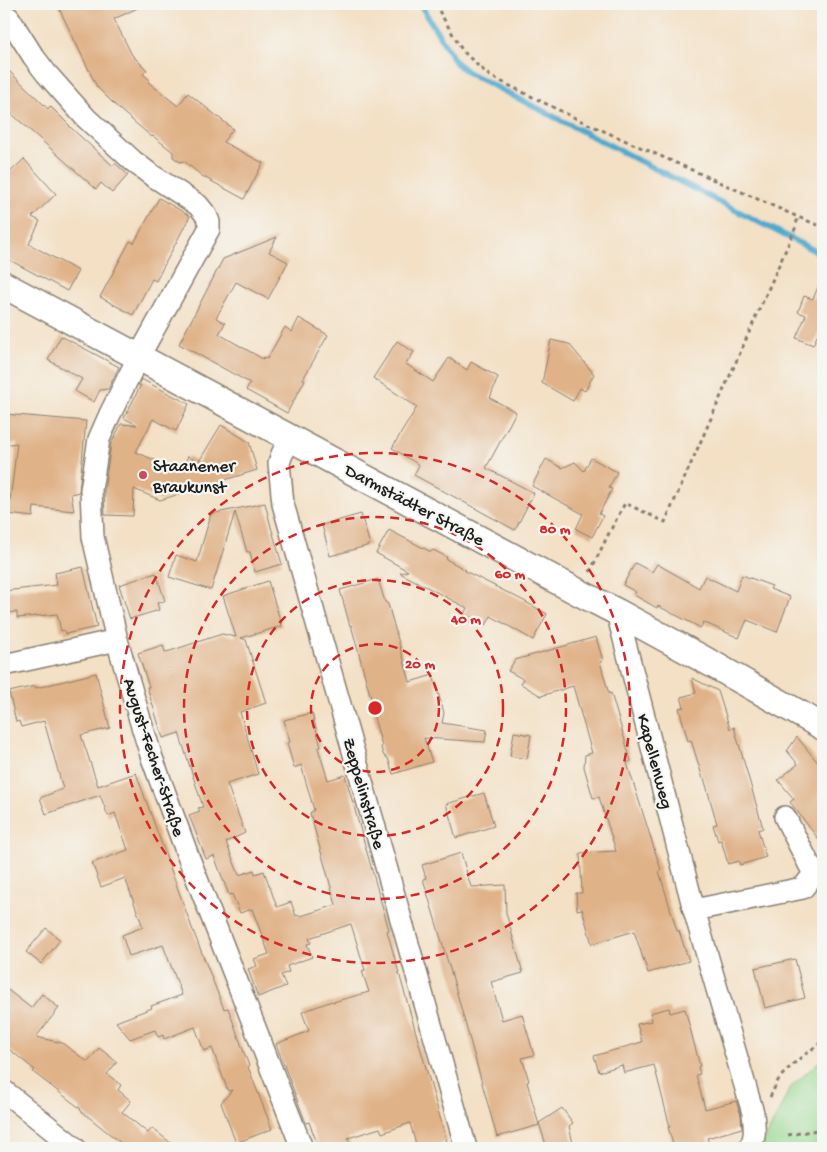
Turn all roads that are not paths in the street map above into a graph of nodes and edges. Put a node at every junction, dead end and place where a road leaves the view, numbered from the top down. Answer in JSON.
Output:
{"nodes":[{"id":1,"x":4,"y":20,"type":"edge"},
{"id":2,"x":4,"y":286,"type":"edge"},
{"id":3,"x":138,"y":358,"type":"junction"},
{"id":4,"x":291,"y":438,"type":"junction"},
{"id":5,"x":617,"y":612,"type":"junction"},
{"id":6,"x":117,"y":640,"type":"junction"},
{"id":7,"x":4,"y":665,"type":"edge"},
{"id":8,"x":823,"y":727,"type":"edge"},
{"id":9,"x":785,"y":817,"type":"dead end"},
{"id":10,"x":694,"y":910,"type":"junction"},
{"id":11,"x":4,"y":1091,"type":"edge"},
{"id":12,"x":752,"y":1143,"type":"edge"},
{"id":13,"x":75,"y":1148,"type":"edge"},
{"id":14,"x":302,"y":1148,"type":"edge"},
{"id":15,"x":466,"y":1148,"type":"edge"}],
"edges":[{"from":1,"to":3,"type":"street","name":"August-Fecher-Straße"},
{"from":2,"to":3,"type":"street","name":"Darmstädter Straße"},
{"from":3,"to":4,"type":"street","name":"Darmstädter Straße"},
{"from":3,"to":6,"type":"street","name":"August-Fecher-Straße"},
{"from":4,"to":5,"type":"street","name":"Darmstädter Straße"},
{"from":4,"to":15,"type":"street","name":"Zeppelinstraße"},
{"from":5,"to":8,"type":"street","name":"Darmstädter Straße"},
{"from":5,"to":10,"type":"street","name":"Kapellenweg"},
{"from":6,"to":7,"type":"street"},
{"from":6,"to":14,"type":"street","name":"August-Fecher-Straße"},
{"from":9,"to":10,"type":"street"},
{"from":10,"to":12,"type":"street","name":"Kapellenweg"},
{"from":11,"to":13,"type":"street"}]}
